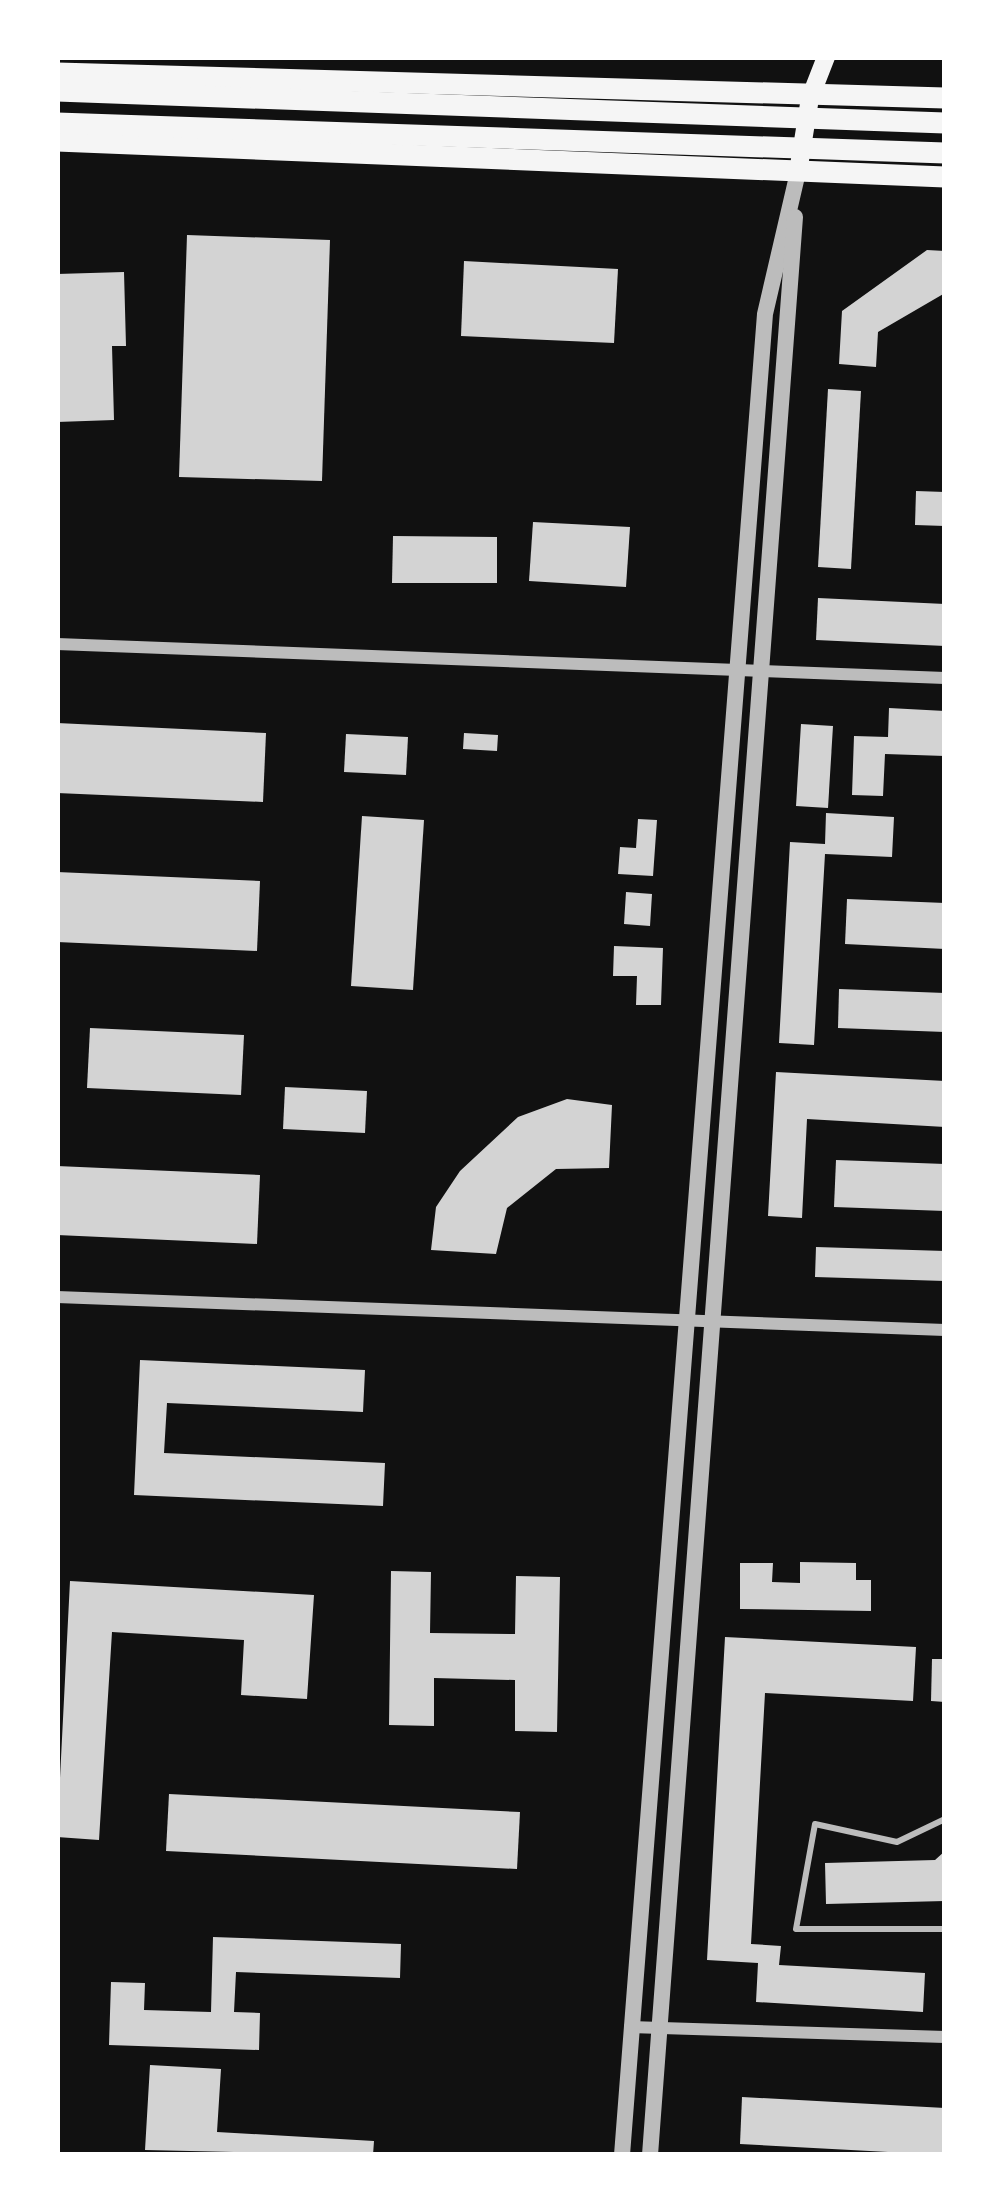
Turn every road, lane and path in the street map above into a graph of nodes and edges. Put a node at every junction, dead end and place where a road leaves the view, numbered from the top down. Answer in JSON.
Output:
{"nodes":[{"id":1,"x":826,"y":57,"type":"edge"},
{"id":2,"x":57,"y":73,"type":"edge"},
{"id":3,"x":57,"y":91,"type":"edge"},
{"id":4,"x":810,"y":98,"type":"junction"},
{"id":5,"x":945,"y":98,"type":"edge"},
{"id":6,"x":57,"y":123,"type":"edge"},
{"id":7,"x":945,"y":123,"type":"edge"},
{"id":8,"x":57,"y":140,"type":"edge"},
{"id":9,"x":945,"y":153,"type":"edge"},
{"id":10,"x":798,"y":172,"type":"junction"},
{"id":11,"x":945,"y":177,"type":"edge"},
{"id":12,"x":57,"y":644,"type":"edge"},
{"id":13,"x":736,"y":667,"type":"junction"},
{"id":14,"x":758,"y":667,"type":"junction"},
{"id":15,"x":945,"y":678,"type":"edge"},
{"id":16,"x":57,"y":1297,"type":"edge"},
{"id":17,"x":685,"y":1321,"type":"junction"},
{"id":18,"x":709,"y":1323,"type":"junction"},
{"id":19,"x":945,"y":1330,"type":"edge"},
{"id":20,"x":945,"y":1819,"type":"edge"},
{"id":21,"x":945,"y":1929,"type":"edge"},
{"id":22,"x":630,"y":2027,"type":"junction"},
{"id":23,"x":659,"y":2028,"type":"junction"},
{"id":24,"x":945,"y":2037,"type":"edge"},
{"id":25,"x":622,"y":2155,"type":"edge"},
{"id":26,"x":650,"y":2155,"type":"edge"}],
"edges":[{"from":1,"to":4,"type":"main road"},
{"from":2,"to":4,"type":"main road"},
{"from":3,"to":7,"type":"main road"},
{"from":4,"to":5,"type":"main road"},
{"from":4,"to":10,"type":"main road"},
{"from":6,"to":9,"type":"main road"},
{"from":8,"to":10,"type":"main road"},
{"from":10,"to":11,"type":"main road"},
{"from":10,"to":13,"type":"street"},
{"from":10,"to":14,"type":"street"},
{"from":12,"to":13,"type":"street"},
{"from":13,"to":14,"type":"street"},
{"from":13,"to":17,"type":"street"},
{"from":14,"to":15,"type":"street"},
{"from":14,"to":18,"type":"street"},
{"from":16,"to":17,"type":"street"},
{"from":17,"to":18,"type":"street"},
{"from":17,"to":22,"type":"street"},
{"from":18,"to":19,"type":"street"},
{"from":18,"to":23,"type":"street"},
{"from":20,"to":21,"type":"lane"},
{"from":22,"to":23,"type":"street"},
{"from":22,"to":25,"type":"street"},
{"from":23,"to":24,"type":"street"},
{"from":23,"to":26,"type":"street"}]}
